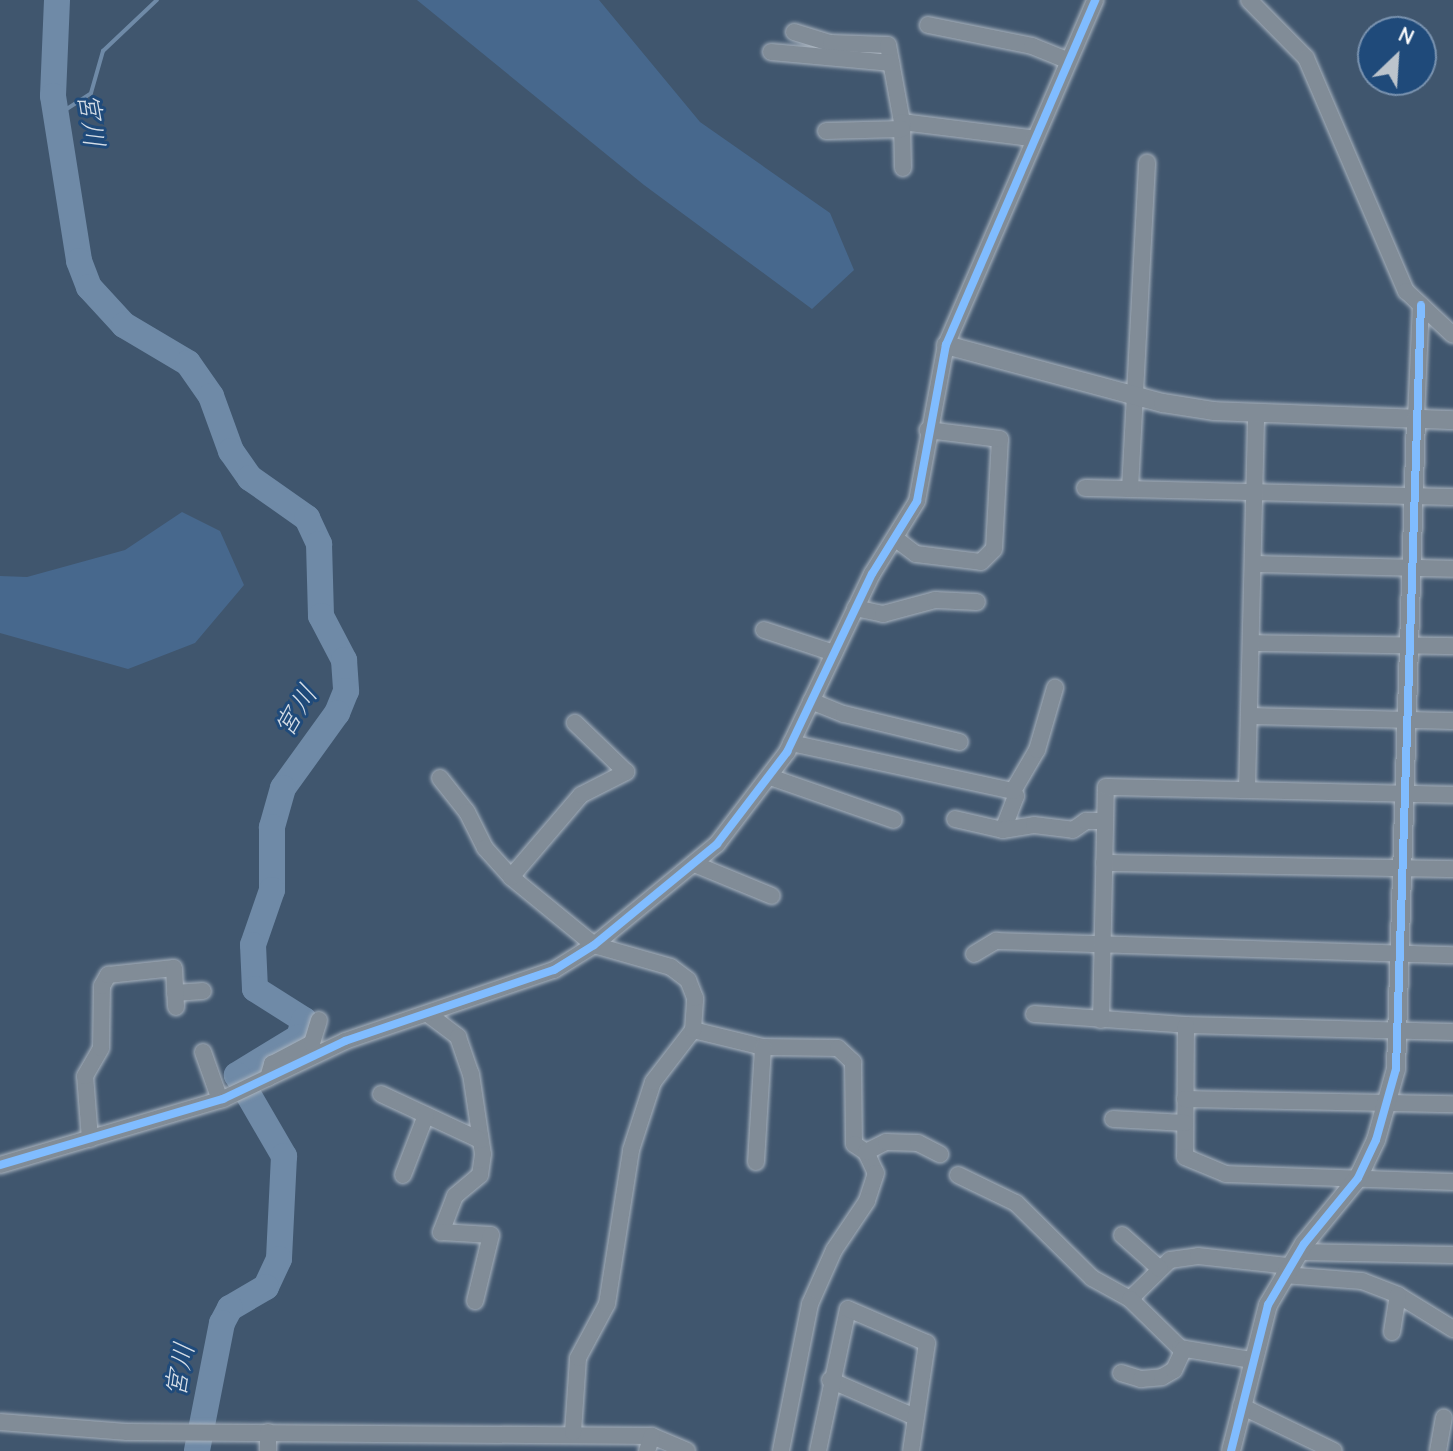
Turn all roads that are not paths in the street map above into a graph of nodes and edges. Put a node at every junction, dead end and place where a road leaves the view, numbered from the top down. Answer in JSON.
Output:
{"nodes":[{"id":1,"x":1095,"y":0,"type":"edge"},
{"id":2,"x":1249,"y":0,"type":"edge"},
{"id":3,"x":928,"y":25,"type":"dead end"},
{"id":4,"x":794,"y":32,"type":"dead end"},
{"id":5,"x":771,"y":52,"type":"dead end"},
{"id":6,"x":1067,"y":60,"type":"junction"},
{"id":7,"x":891,"y":63,"type":"junction"},
{"id":8,"x":902,"y":126,"type":"junction"},
{"id":9,"x":826,"y":131,"type":"dead end"},
{"id":10,"x":1031,"y":138,"type":"junction"},
{"id":11,"x":1147,"y":162,"type":"dead end"},
{"id":12,"x":903,"y":168,"type":"dead end"},
{"id":13,"x":1421,"y":305,"type":"junction"},
{"id":14,"x":1453,"y":335,"type":"edge"},
{"id":15,"x":946,"y":345,"type":"junction"},
{"id":16,"x":1131,"y":395,"type":"junction"},
{"id":17,"x":1256,"y":413,"type":"junction"},
{"id":18,"x":1416,"y":418,"type":"junction"},
{"id":19,"x":1453,"y":420,"type":"edge"},
{"id":20,"x":928,"y":430,"type":"junction"},
{"id":21,"x":1085,"y":488,"type":"dead end"},
{"id":22,"x":1130,"y":489,"type":"junction"},
{"id":23,"x":1254,"y":491,"type":"junction"},
{"id":24,"x":1412,"y":495,"type":"junction"},
{"id":25,"x":1453,"y":497,"type":"edge"},
{"id":26,"x":896,"y":539,"type":"junction"},
{"id":27,"x":1253,"y":564,"type":"junction"},
{"id":28,"x":1410,"y":567,"type":"junction"},
{"id":29,"x":1453,"y":569,"type":"edge"},
{"id":30,"x":977,"y":602,"type":"dead end"},
{"id":31,"x":855,"y":608,"type":"junction"},
{"id":32,"x":764,"y":630,"type":"dead end"},
{"id":33,"x":1251,"y":643,"type":"junction"},
{"id":34,"x":1408,"y":645,"type":"junction"},
{"id":35,"x":1453,"y":646,"type":"edge"},
{"id":36,"x":834,"y":653,"type":"junction"},
{"id":37,"x":1055,"y":688,"type":"dead end"},
{"id":38,"x":811,"y":701,"type":"junction"},
{"id":39,"x":1249,"y":716,"type":"junction"},
{"id":40,"x":1406,"y":720,"type":"junction"},
{"id":41,"x":1453,"y":721,"type":"edge"},
{"id":42,"x":575,"y":723,"type":"dead end"},
{"id":43,"x":960,"y":742,"type":"dead end"},
{"id":44,"x":791,"y":743,"type":"junction"},
{"id":45,"x":770,"y":777,"type":"junction"},
{"id":46,"x":440,"y":778,"type":"dead end"},
{"id":47,"x":1247,"y":789,"type":"junction"},
{"id":48,"x":1013,"y":791,"type":"junction"},
{"id":49,"x":1404,"y":794,"type":"junction"},
{"id":50,"x":1453,"y":795,"type":"edge"},
{"id":51,"x":955,"y":819,"type":"dead end"},
{"id":52,"x":894,"y":820,"type":"dead end"},
{"id":53,"x":1105,"y":821,"type":"junction"},
{"id":54,"x":1003,"y":830,"type":"junction"},
{"id":55,"x":1104,"y":863,"type":"junction"},
{"id":56,"x":694,"y":864,"type":"junction"},
{"id":57,"x":1403,"y":867,"type":"junction"},
{"id":58,"x":1453,"y":869,"type":"edge"},
{"id":59,"x":511,"y":877,"type":"junction"},
{"id":60,"x":772,"y":896,"type":"dead end"},
{"id":61,"x":594,"y":945,"type":"junction"},
{"id":62,"x":1102,"y":946,"type":"junction"},
{"id":63,"x":1399,"y":953,"type":"junction"},
{"id":64,"x":974,"y":954,"type":"dead end"},
{"id":65,"x":1453,"y":955,"type":"edge"},
{"id":66,"x":203,"y":991,"type":"dead end"},
{"id":67,"x":428,"y":1014,"type":"junction"},
{"id":68,"x":1034,"y":1014,"type":"dead end"},
{"id":69,"x":319,"y":1020,"type":"dead end"},
{"id":70,"x":1101,"y":1020,"type":"junction"},
{"id":71,"x":1186,"y":1025,"type":"junction"},
{"id":72,"x":693,"y":1030,"type":"junction"},
{"id":73,"x":1399,"y":1030,"type":"junction"},
{"id":74,"x":1453,"y":1032,"type":"edge"},
{"id":75,"x":763,"y":1047,"type":"junction"},
{"id":76,"x":203,"y":1052,"type":"dead end"},
{"id":77,"x":262,"y":1081,"type":"junction"},
{"id":78,"x":381,"y":1094,"type":"dead end"},
{"id":79,"x":221,"y":1099,"type":"junction"},
{"id":80,"x":1185,"y":1099,"type":"junction"},
{"id":81,"x":1389,"y":1102,"type":"junction"},
{"id":82,"x":1453,"y":1104,"type":"edge"},
{"id":83,"x":426,"y":1115,"type":"junction"},
{"id":84,"x":1113,"y":1119,"type":"dead end"},
{"id":85,"x":1185,"y":1123,"type":"junction"},
{"id":86,"x":90,"y":1139,"type":"junction"},
{"id":87,"x":480,"y":1140,"type":"junction"},
{"id":88,"x":866,"y":1152,"type":"junction"},
{"id":89,"x":940,"y":1154,"type":"dead end"},
{"id":90,"x":756,"y":1162,"type":"dead end"},
{"id":91,"x":0,"y":1164,"type":"edge"},
{"id":92,"x":403,"y":1175,"type":"dead end"},
{"id":93,"x":958,"y":1175,"type":"dead end"},
{"id":94,"x":1358,"y":1178,"type":"junction"},
{"id":95,"x":1453,"y":1182,"type":"edge"},
{"id":96,"x":1122,"y":1235,"type":"dead end"},
{"id":97,"x":1453,"y":1255,"type":"edge"},
{"id":98,"x":1291,"y":1264,"type":"junction"},
{"id":99,"x":1160,"y":1269,"type":"junction"},
{"id":100,"x":1398,"y":1295,"type":"junction"},
{"id":101,"x":1130,"y":1299,"type":"junction"},
{"id":102,"x":475,"y":1301,"type":"dead end"},
{"id":103,"x":1453,"y":1329,"type":"edge"},
{"id":104,"x":1392,"y":1332,"type":"dead end"},
{"id":105,"x":1184,"y":1349,"type":"junction"},
{"id":106,"x":1252,"y":1360,"type":"junction"},
{"id":107,"x":1121,"y":1373,"type":"dead end"},
{"id":108,"x":830,"y":1380,"type":"junction"},
{"id":109,"x":1241,"y":1406,"type":"junction"},
{"id":110,"x":915,"y":1417,"type":"junction"},
{"id":111,"x":1444,"y":1418,"type":"dead end"},
{"id":112,"x":0,"y":1422,"type":"edge"},
{"id":113,"x":268,"y":1432,"type":"junction"},
{"id":114,"x":573,"y":1432,"type":"junction"},
{"id":115,"x":650,"y":1443,"type":"edge"},
{"id":116,"x":268,"y":1451,"type":"edge"},
{"id":117,"x":687,"y":1451,"type":"edge"},
{"id":118,"x":781,"y":1451,"type":"edge"},
{"id":119,"x":818,"y":1451,"type":"edge"},
{"id":120,"x":911,"y":1451,"type":"edge"},
{"id":121,"x":1231,"y":1451,"type":"edge"},
{"id":122,"x":1334,"y":1451,"type":"edge"},
{"id":123,"x":1438,"y":1451,"type":"edge"}],
"edges":[{"from":1,"to":6,"type":"street"},
{"from":2,"to":13,"type":"street"},
{"from":3,"to":6,"type":"street"},
{"from":4,"to":7,"type":"street"},
{"from":5,"to":7,"type":"street"},
{"from":6,"to":10,"type":"street"},
{"from":7,"to":8,"type":"street"},
{"from":8,"to":9,"type":"street"},
{"from":8,"to":10,"type":"street"},
{"from":8,"to":12,"type":"street"},
{"from":10,"to":15,"type":"street"},
{"from":11,"to":16,"type":"street"},
{"from":13,"to":14,"type":"street"},
{"from":13,"to":18,"type":"street"},
{"from":15,"to":16,"type":"street"},
{"from":15,"to":20,"type":"street"},
{"from":16,"to":17,"type":"street"},
{"from":16,"to":22,"type":"street"},
{"from":17,"to":18,"type":"street"},
{"from":17,"to":23,"type":"street"},
{"from":18,"to":19,"type":"street"},
{"from":18,"to":24,"type":"street"},
{"from":20,"to":26,"type":"street"},
{"from":20,"to":26,"type":"street"},
{"from":21,"to":22,"type":"street"},
{"from":22,"to":23,"type":"street"},
{"from":23,"to":24,"type":"street"},
{"from":23,"to":27,"type":"street"},
{"from":24,"to":25,"type":"street"},
{"from":24,"to":28,"type":"street"},
{"from":26,"to":31,"type":"street"},
{"from":27,"to":28,"type":"street"},
{"from":27,"to":33,"type":"street"},
{"from":28,"to":29,"type":"street"},
{"from":28,"to":34,"type":"street"},
{"from":30,"to":31,"type":"street"},
{"from":31,"to":36,"type":"street"},
{"from":32,"to":36,"type":"street"},
{"from":33,"to":34,"type":"street"},
{"from":33,"to":39,"type":"street"},
{"from":34,"to":35,"type":"street"},
{"from":34,"to":40,"type":"street"},
{"from":36,"to":38,"type":"street"},
{"from":37,"to":48,"type":"street"},
{"from":38,"to":43,"type":"street"},
{"from":38,"to":44,"type":"street"},
{"from":39,"to":40,"type":"street"},
{"from":39,"to":47,"type":"street"},
{"from":40,"to":41,"type":"street"},
{"from":40,"to":49,"type":"street"},
{"from":42,"to":59,"type":"street"},
{"from":44,"to":45,"type":"street"},
{"from":44,"to":48,"type":"street"},
{"from":45,"to":52,"type":"street"},
{"from":45,"to":56,"type":"street"},
{"from":46,"to":59,"type":"street"},
{"from":47,"to":49,"type":"street"},
{"from":47,"to":53,"type":"street"},
{"from":48,"to":54,"type":"street"},
{"from":49,"to":50,"type":"street"},
{"from":49,"to":57,"type":"street"},
{"from":51,"to":54,"type":"street"},
{"from":53,"to":54,"type":"street"},
{"from":53,"to":55,"type":"street"},
{"from":55,"to":57,"type":"street"},
{"from":55,"to":62,"type":"street"},
{"from":56,"to":60,"type":"street"},
{"from":56,"to":61,"type":"street"},
{"from":57,"to":58,"type":"street"},
{"from":57,"to":63,"type":"street"},
{"from":59,"to":61,"type":"street"},
{"from":61,"to":67,"type":"street"},
{"from":61,"to":72,"type":"street"},
{"from":62,"to":63,"type":"street"},
{"from":62,"to":64,"type":"street"},
{"from":62,"to":70,"type":"street"},
{"from":63,"to":65,"type":"street"},
{"from":63,"to":73,"type":"street"},
{"from":66,"to":86,"type":"street"},
{"from":67,"to":77,"type":"street"},
{"from":67,"to":87,"type":"street"},
{"from":68,"to":70,"type":"street"},
{"from":69,"to":77,"type":"street"},
{"from":70,"to":71,"type":"street"},
{"from":71,"to":73,"type":"street"},
{"from":71,"to":80,"type":"street"},
{"from":72,"to":75,"type":"street"},
{"from":72,"to":114,"type":"street"},
{"from":73,"to":74,"type":"street"},
{"from":73,"to":81,"type":"street"},
{"from":75,"to":88,"type":"street"},
{"from":75,"to":90,"type":"street"},
{"from":76,"to":79,"type":"street"},
{"from":77,"to":79,"type":"street"},
{"from":78,"to":83,"type":"street"},
{"from":79,"to":86,"type":"street"},
{"from":80,"to":81,"type":"street"},
{"from":80,"to":85,"type":"street"},
{"from":81,"to":82,"type":"street"},
{"from":81,"to":94,"type":"street"},
{"from":83,"to":87,"type":"street"},
{"from":83,"to":92,"type":"street"},
{"from":84,"to":85,"type":"street"},
{"from":85,"to":94,"type":"street"},
{"from":86,"to":91,"type":"street"},
{"from":87,"to":102,"type":"street"},
{"from":88,"to":89,"type":"street"},
{"from":88,"to":118,"type":"street"},
{"from":93,"to":101,"type":"street"},
{"from":94,"to":95,"type":"street"},
{"from":94,"to":98,"type":"street"},
{"from":96,"to":99,"type":"street"},
{"from":97,"to":98,"type":"street"},
{"from":98,"to":99,"type":"street"},
{"from":98,"to":100,"type":"street"},
{"from":98,"to":106,"type":"street"},
{"from":99,"to":101,"type":"street"},
{"from":100,"to":103,"type":"street"},
{"from":100,"to":104,"type":"street"},
{"from":101,"to":105,"type":"street"},
{"from":105,"to":106,"type":"street"},
{"from":105,"to":107,"type":"street"},
{"from":106,"to":109,"type":"street"},
{"from":108,"to":110,"type":"street"},
{"from":108,"to":110,"type":"street"},
{"from":108,"to":119,"type":"street"},
{"from":109,"to":121,"type":"street"},
{"from":109,"to":122,"type":"street"},
{"from":110,"to":120,"type":"street"},
{"from":111,"to":123,"type":"street"},
{"from":112,"to":113,"type":"street"},
{"from":113,"to":114,"type":"street"},
{"from":113,"to":116,"type":"street"},
{"from":114,"to":115,"type":"street"},
{"from":115,"to":117,"type":"street"}]}
